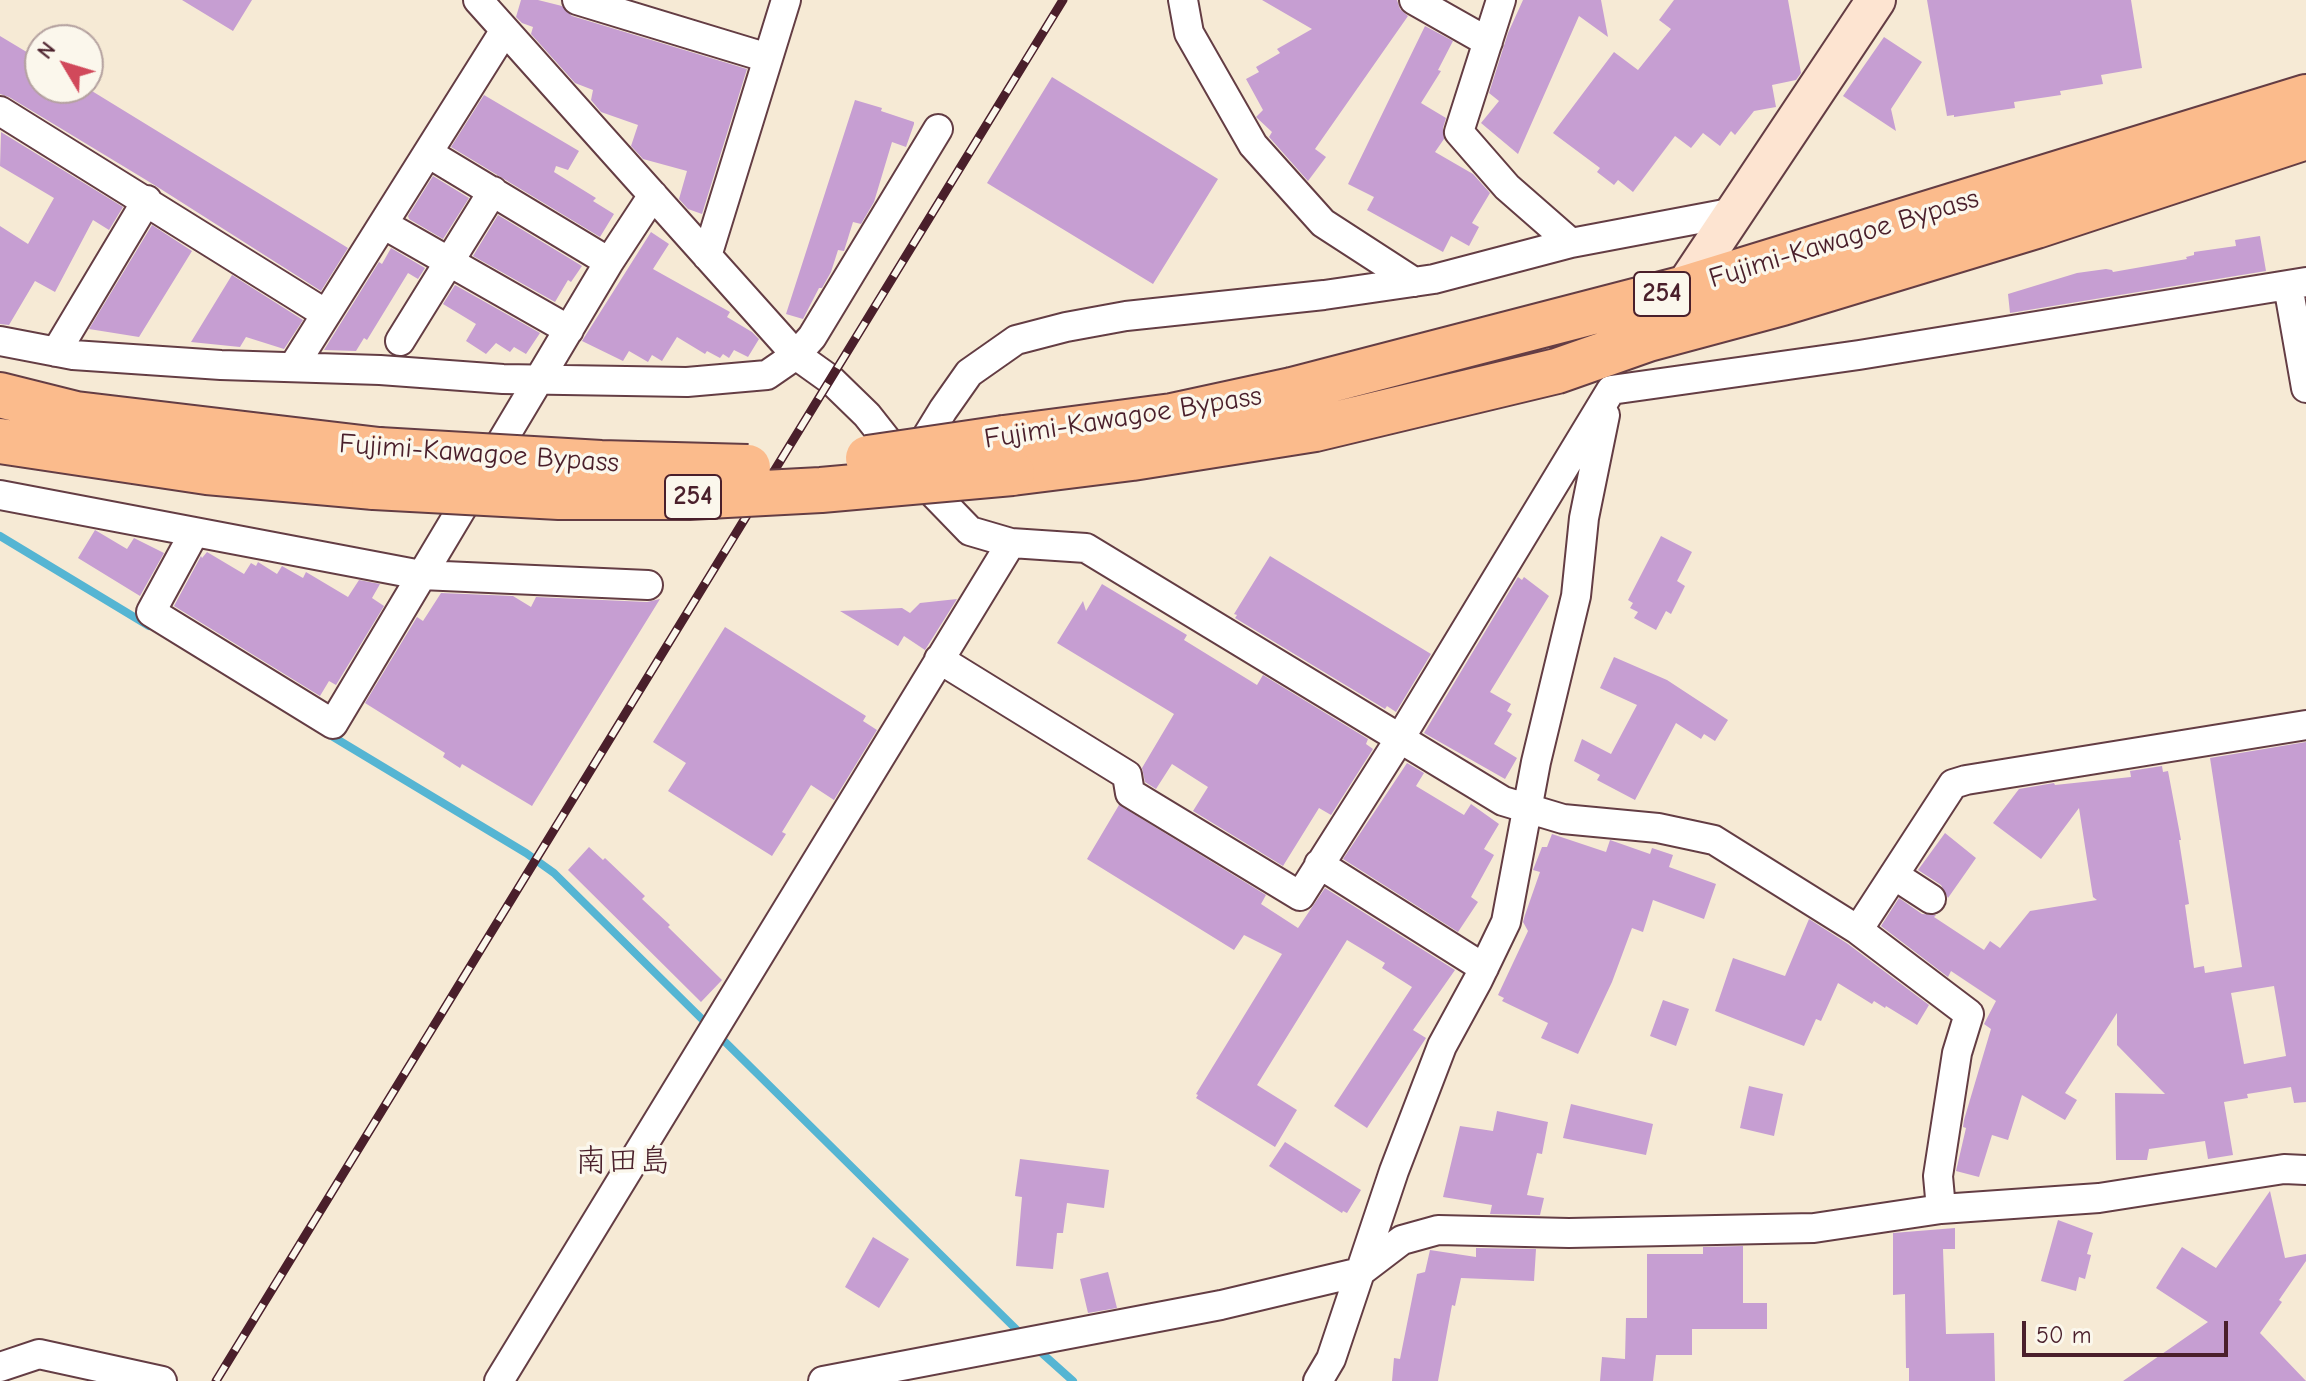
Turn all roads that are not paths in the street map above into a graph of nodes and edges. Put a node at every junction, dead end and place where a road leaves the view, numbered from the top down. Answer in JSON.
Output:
{"nodes":[{"id":1,"x":478,"y":0,"type":"edge"},
{"id":2,"x":577,"y":0,"type":"edge"},
{"id":3,"x":786,"y":0,"type":"edge"},
{"id":4,"x":1183,"y":0,"type":"edge"},
{"id":5,"x":1414,"y":0,"type":"edge"},
{"id":6,"x":1501,"y":0,"type":"edge"},
{"id":7,"x":1876,"y":0,"type":"edge"},
{"id":8,"x":505,"y":30,"type":"junction"},
{"id":9,"x":1488,"y":42,"type":"junction"},
{"id":10,"x":768,"y":58,"type":"junction"},
{"id":11,"x":2306,"y":97,"type":"edge"},
{"id":12,"x":0,"y":111,"type":"edge"},
{"id":13,"x":938,"y":129,"type":"dead end"},
{"id":14,"x":2306,"y":137,"type":"edge"},
{"id":15,"x":428,"y":153,"type":"junction"},
{"id":16,"x":493,"y":191,"type":"junction"},
{"id":17,"x":653,"y":195,"type":"junction"},
{"id":18,"x":147,"y":200,"type":"junction"},
{"id":19,"x":1735,"y":212,"type":"junction"},
{"id":20,"x":383,"y":224,"type":"junction"},
{"id":21,"x":1571,"y":243,"type":"junction"},
{"id":22,"x":707,"y":256,"type":"junction"},
{"id":23,"x":450,"y":261,"type":"junction"},
{"id":24,"x":609,"y":262,"type":"junction"},
{"id":25,"x":1414,"y":282,"type":"junction"},
{"id":26,"x":2297,"y":284,"type":"edge"},
{"id":27,"x":1685,"y":288,"type":"junction"},
{"id":28,"x":326,"y":314,"type":"junction"},
{"id":29,"x":569,"y":330,"type":"junction"},
{"id":30,"x":1648,"y":339,"type":"junction"},
{"id":31,"x":0,"y":341,"type":"edge"},
{"id":32,"x":400,"y":341,"type":"dead end"},
{"id":33,"x":56,"y":352,"type":"junction"},
{"id":34,"x":796,"y":355,"type":"junction"},
{"id":35,"x":293,"y":367,"type":"junction"},
{"id":36,"x":540,"y":379,"type":"junction"},
{"id":37,"x":2306,"y":388,"type":"edge"},
{"id":38,"x":1611,"y":390,"type":"junction"},
{"id":39,"x":0,"y":395,"type":"edge"},
{"id":40,"x":0,"y":441,"type":"edge"},
{"id":41,"x":1008,"y":455,"type":"junction"},
{"id":42,"x":908,"y":467,"type":"junction"},
{"id":43,"x":376,"y":468,"type":"junction"},
{"id":44,"x":0,"y":495,"type":"edge"},
{"id":45,"x":194,"y":533,"type":"junction"},
{"id":46,"x":1011,"y":543,"type":"junction"},
{"id":47,"x":421,"y":575,"type":"junction"},
{"id":48,"x":648,"y":585,"type":"dead end"},
{"id":49,"x":939,"y":659,"type":"junction"},
{"id":50,"x":2306,"y":725,"type":"edge"},
{"id":51,"x":1399,"y":740,"type":"junction"},
{"id":52,"x":1527,"y":810,"type":"junction"},
{"id":53,"x":1319,"y":864,"type":"junction"},
{"id":54,"x":1894,"y":875,"type":"junction"},
{"id":55,"x":1931,"y":899,"type":"dead end"},
{"id":56,"x":1858,"y":930,"type":"junction"},
{"id":57,"x":1484,"y":968,"type":"junction"},
{"id":58,"x":2306,"y":1170,"type":"edge"},
{"id":59,"x":1941,"y":1209,"type":"junction"},
{"id":60,"x":1360,"y":1272,"type":"junction"},
{"id":61,"x":0,"y":1367,"type":"edge"},
{"id":62,"x":162,"y":1381,"type":"edge"},
{"id":63,"x":499,"y":1381,"type":"edge"},
{"id":64,"x":823,"y":1381,"type":"edge"},
{"id":65,"x":1318,"y":1381,"type":"edge"}],
"edges":[{"from":1,"to":8,"type":"street"},
{"from":2,"to":10,"type":"street"},
{"from":3,"to":10,"type":"street"},
{"from":4,"to":25,"type":"street"},
{"from":5,"to":9,"type":"street"},
{"from":6,"to":9,"type":"street"},
{"from":7,"to":19,"type":"street"},
{"from":8,"to":15,"type":"street"},
{"from":8,"to":17,"type":"street"},
{"from":9,"to":21,"type":"street"},
{"from":10,"to":22,"type":"street"},
{"from":11,"to":27,"type":"highway","name":"Fujimi-Kawagoe Bypass","number":"254"},
{"from":12,"to":18,"type":"street"},
{"from":13,"to":34,"type":"street"},
{"from":14,"to":30,"type":"highway","name":"Fujimi-Kawagoe Bypass","number":"254"},
{"from":15,"to":16,"type":"street"},
{"from":15,"to":20,"type":"street"},
{"from":16,"to":23,"type":"street"},
{"from":16,"to":24,"type":"street"},
{"from":17,"to":22,"type":"street"},
{"from":17,"to":24,"type":"street"},
{"from":18,"to":28,"type":"street"},
{"from":18,"to":33,"type":"street"},
{"from":19,"to":21,"type":"street"},
{"from":19,"to":27,"type":"street"},
{"from":20,"to":23,"type":"street"},
{"from":20,"to":28,"type":"street"},
{"from":21,"to":25,"type":"street"},
{"from":22,"to":34,"type":"street"},
{"from":23,"to":29,"type":"street"},
{"from":23,"to":32,"type":"street"},
{"from":24,"to":29,"type":"street"},
{"from":25,"to":42,"type":"street"},
{"from":26,"to":37,"type":"street"},
{"from":26,"to":38,"type":"street"},
{"from":27,"to":30,"type":"street"},
{"from":27,"to":41,"type":"highway","name":"Fujimi-Kawagoe Bypass","number":"254"},
{"from":28,"to":35,"type":"street"},
{"from":29,"to":36,"type":"street"},
{"from":30,"to":38,"type":"street"},
{"from":30,"to":41,"type":"highway","name":"Fujimi-Kawagoe Bypass","number":"254"},
{"from":31,"to":33,"type":"street"},
{"from":33,"to":35,"type":"street"},
{"from":34,"to":36,"type":"street"},
{"from":34,"to":42,"type":"street"},
{"from":35,"to":36,"type":"street"},
{"from":36,"to":47,"type":"street"},
{"from":38,"to":51,"type":"street"},
{"from":38,"to":52,"type":"street"},
{"from":39,"to":43,"type":"highway","name":"Fujimi-Kawagoe Bypass","number":"254"},
{"from":40,"to":43,"type":"highway","name":"Fujimi-Kawagoe Bypass","number":"254"},
{"from":41,"to":43,"type":"highway","name":"Fujimi-Kawagoe Bypass","number":"254","bridge":true},
{"from":42,"to":46,"type":"street"},
{"from":44,"to":45,"type":"street"},
{"from":45,"to":47,"type":"street"},
{"from":45,"to":47,"type":"street"},
{"from":46,"to":49,"type":"street"},
{"from":46,"to":51,"type":"street"},
{"from":47,"to":48,"type":"street"},
{"from":49,"to":53,"type":"street"},
{"from":49,"to":63,"type":"street"},
{"from":50,"to":54,"type":"street"},
{"from":51,"to":52,"type":"street"},
{"from":51,"to":53,"type":"street"},
{"from":52,"to":56,"type":"street"},
{"from":52,"to":57,"type":"street"},
{"from":53,"to":57,"type":"street"},
{"from":54,"to":55,"type":"street"},
{"from":54,"to":56,"type":"street"},
{"from":56,"to":59,"type":"street"},
{"from":57,"to":60,"type":"street"},
{"from":58,"to":59,"type":"street"},
{"from":59,"to":60,"type":"street"},
{"from":60,"to":64,"type":"street"},
{"from":60,"to":65,"type":"street"},
{"from":61,"to":62,"type":"street"}]}
